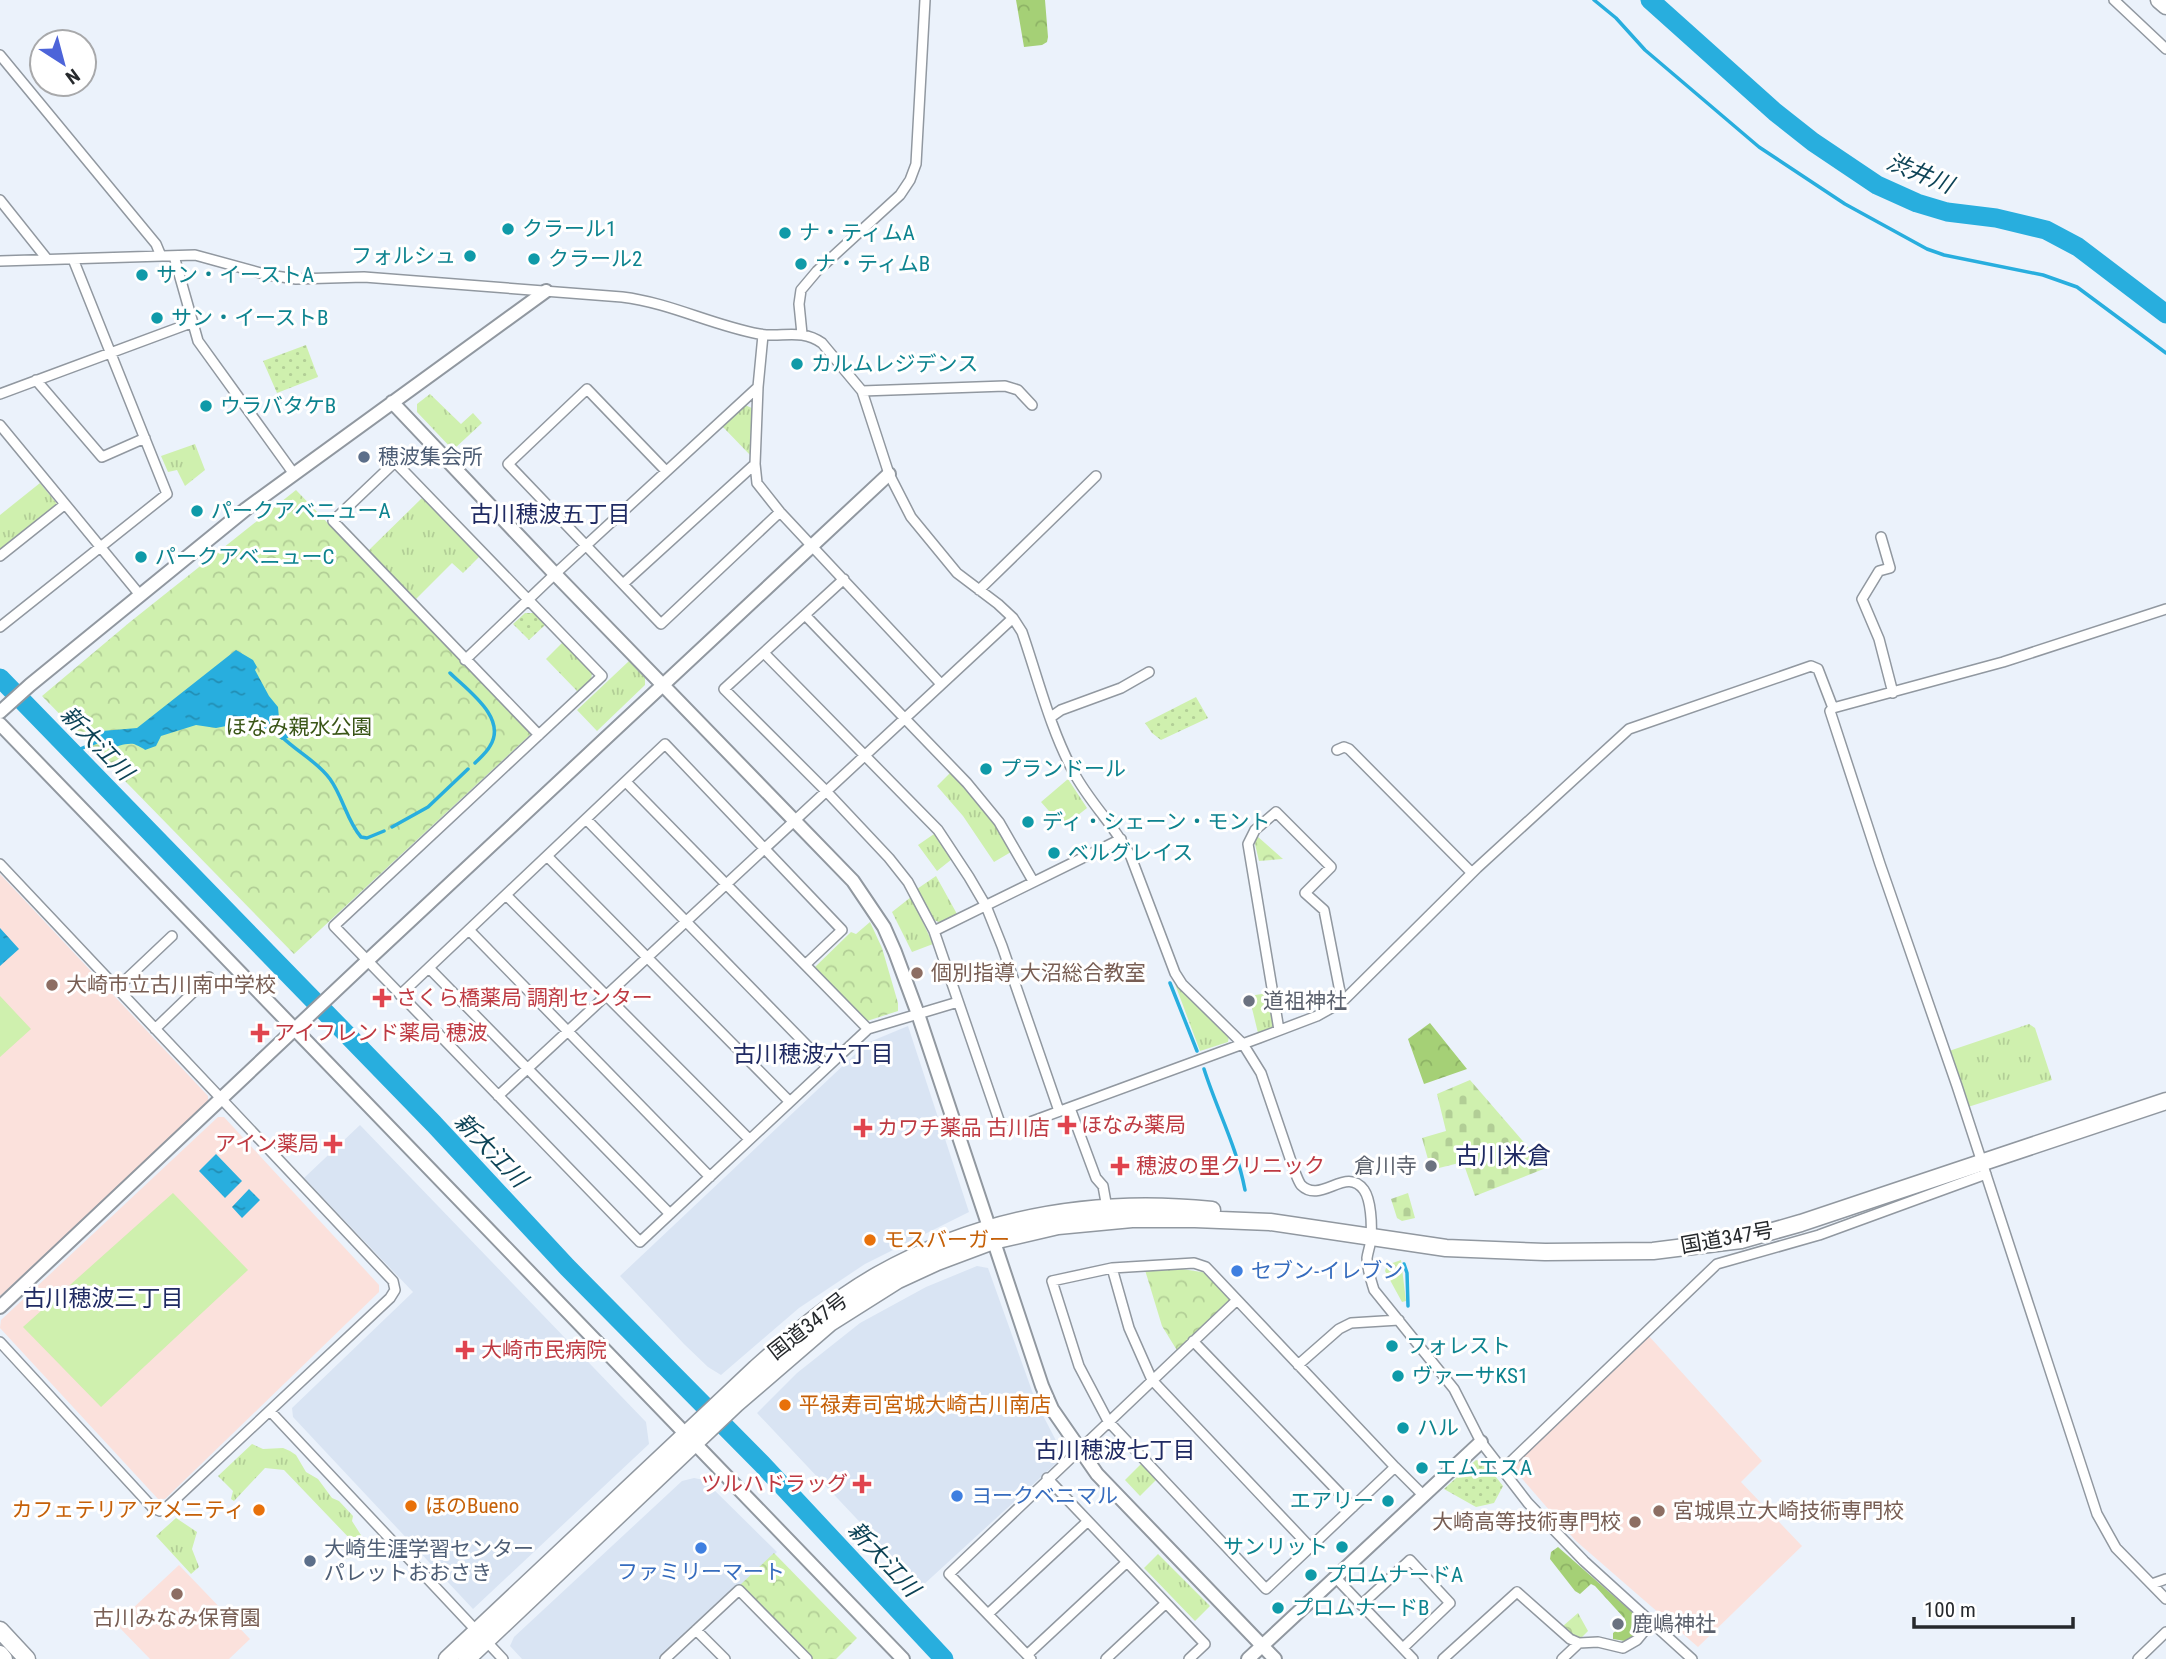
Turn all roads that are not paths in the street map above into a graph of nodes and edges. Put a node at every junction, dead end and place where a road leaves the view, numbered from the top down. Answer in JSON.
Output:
{"nodes":[{"id":1,"x":925,"y":0,"type":"edge"},
{"id":2,"x":2114,"y":0,"type":"edge"},
{"id":3,"x":2160,"y":0,"type":"edge"},
{"id":4,"x":2166,"y":6,"type":"edge"},
{"id":5,"x":2166,"y":48,"type":"edge"},
{"id":6,"x":0,"y":55,"type":"edge"},
{"id":7,"x":0,"y":200,"type":"edge"},
{"id":8,"x":160,"y":256,"type":"junction"},
{"id":9,"x":174,"y":256,"type":"junction"},
{"id":10,"x":47,"y":259,"type":"junction"},
{"id":11,"x":72,"y":259,"type":"junction"},
{"id":12,"x":0,"y":261,"type":"edge"},
{"id":13,"x":546,"y":291,"type":"junction"},
{"id":14,"x":191,"y":323,"type":"junction"},
{"id":15,"x":802,"y":334,"type":"junction"},
{"id":16,"x":763,"y":335,"type":"junction"},
{"id":17,"x":110,"y":354,"type":"junction"},
{"id":18,"x":36,"y":380,"type":"junction"},
{"id":19,"x":758,"y":387,"type":"junction"},
{"id":20,"x":862,"y":391,"type":"junction"},
{"id":21,"x":0,"y":394,"type":"edge"},
{"id":22,"x":392,"y":402,"type":"junction"},
{"id":23,"x":1032,"y":405,"type":"dead end"},
{"id":24,"x":0,"y":425,"type":"edge"},
{"id":25,"x":145,"y":439,"type":"junction"},
{"id":26,"x":755,"y":464,"type":"junction"},
{"id":27,"x":666,"y":471,"type":"junction"},
{"id":28,"x":295,"y":474,"type":"junction"},
{"id":29,"x":889,"y":474,"type":"junction"},
{"id":30,"x":1096,"y":476,"type":"dead end"},
{"id":31,"x":64,"y":505,"type":"junction"},
{"id":32,"x":780,"y":512,"type":"junction"},
{"id":33,"x":1881,"y":537,"type":"dead end"},
{"id":34,"x":586,"y":545,"type":"junction"},
{"id":35,"x":812,"y":545,"type":"junction"},
{"id":36,"x":99,"y":547,"type":"junction"},
{"id":37,"x":0,"y":556,"type":"edge"},
{"id":38,"x":555,"y":574,"type":"junction"},
{"id":39,"x":844,"y":579,"type":"junction"},
{"id":40,"x":623,"y":584,"type":"junction"},
{"id":41,"x":979,"y":590,"type":"junction"},
{"id":42,"x":140,"y":595,"type":"junction"},
{"id":43,"x":528,"y":599,"type":"junction"},
{"id":44,"x":2166,"y":609,"type":"edge"},
{"id":45,"x":805,"y":615,"type":"junction"},
{"id":46,"x":1013,"y":618,"type":"junction"},
{"id":47,"x":0,"y":627,"type":"edge"},
{"id":48,"x":764,"y":653,"type":"junction"},
{"id":49,"x":465,"y":660,"type":"junction"},
{"id":50,"x":1149,"y":672,"type":"dead end"},
{"id":51,"x":662,"y":684,"type":"junction"},
{"id":52,"x":941,"y":684,"type":"junction"},
{"id":53,"x":1894,"y":693,"type":"junction"},
{"id":54,"x":1833,"y":708,"type":"junction"},
{"id":55,"x":0,"y":712,"type":"edge"},
{"id":56,"x":905,"y":717,"type":"junction"},
{"id":57,"x":1051,"y":717,"type":"junction"},
{"id":58,"x":0,"y":724,"type":"edge"},
{"id":59,"x":539,"y":735,"type":"junction"},
{"id":60,"x":1337,"y":750,"type":"dead end"},
{"id":61,"x":865,"y":755,"type":"junction"},
{"id":62,"x":626,"y":782,"type":"junction"},
{"id":63,"x":826,"y":791,"type":"junction"},
{"id":64,"x":586,"y":819,"type":"junction"},
{"id":65,"x":794,"y":821,"type":"junction"},
{"id":66,"x":1121,"y":839,"type":"junction"},
{"id":67,"x":764,"y":848,"type":"junction"},
{"id":68,"x":547,"y":856,"type":"junction"},
{"id":69,"x":0,"y":864,"type":"edge"},
{"id":70,"x":1472,"y":873,"type":"junction"},
{"id":71,"x":1033,"y":881,"type":"junction"},
{"id":72,"x":726,"y":884,"type":"junction"},
{"id":73,"x":506,"y":895,"type":"junction"},
{"id":74,"x":986,"y":906,"type":"junction"},
{"id":75,"x":686,"y":921,"type":"junction"},
{"id":76,"x":469,"y":930,"type":"junction"},
{"id":77,"x":934,"y":932,"type":"junction"},
{"id":78,"x":172,"y":936,"type":"dead end"},
{"id":79,"x":647,"y":957,"type":"junction"},
{"id":80,"x":367,"y":961,"type":"junction"},
{"id":81,"x":806,"y":965,"type":"junction"},
{"id":82,"x":429,"y":968,"type":"junction"},
{"id":83,"x":209,"y":977,"type":"dead end"},
{"id":84,"x":117,"y":988,"type":"junction"},
{"id":85,"x":400,"y":995,"type":"junction"},
{"id":86,"x":606,"y":995,"type":"junction"},
{"id":87,"x":958,"y":1002,"type":"junction"},
{"id":88,"x":1342,"y":1002,"type":"junction"},
{"id":89,"x":918,"y":1014,"type":"junction"},
{"id":90,"x":155,"y":1029,"type":"junction"},
{"id":91,"x":868,"y":1029,"type":"junction"},
{"id":92,"x":295,"y":1030,"type":"junction"},
{"id":93,"x":1279,"y":1030,"type":"junction"},
{"id":94,"x":568,"y":1031,"type":"junction"},
{"id":95,"x":1243,"y":1044,"type":"junction"},
{"id":96,"x":827,"y":1065,"type":"junction"},
{"id":97,"x":527,"y":1068,"type":"junction"},
{"id":98,"x":498,"y":1096,"type":"junction"},
{"id":99,"x":221,"y":1098,"type":"junction"},
{"id":100,"x":789,"y":1101,"type":"junction"},
{"id":101,"x":2166,"y":1101,"type":"edge"},
{"id":102,"x":1070,"y":1108,"type":"junction"},
{"id":103,"x":1059,"y":1111,"type":"junction"},
{"id":104,"x":749,"y":1139,"type":"junction"},
{"id":105,"x":1984,"y":1168,"type":"junction"},
{"id":106,"x":710,"y":1177,"type":"junction"},
{"id":107,"x":1107,"y":1208,"type":"junction"},
{"id":108,"x":670,"y":1214,"type":"junction"},
{"id":109,"x":1269,"y":1222,"type":"junction"},
{"id":110,"x":991,"y":1234,"type":"junction"},
{"id":111,"x":1371,"y":1237,"type":"junction"},
{"id":112,"x":1112,"y":1268,"type":"junction"},
{"id":113,"x":1237,"y":1300,"type":"junction"},
{"id":114,"x":0,"y":1307,"type":"edge"},
{"id":115,"x":1399,"y":1320,"type":"junction"},
{"id":116,"x":1194,"y":1341,"type":"junction"},
{"id":117,"x":0,"y":1342,"type":"edge"},
{"id":118,"x":1298,"y":1365,"type":"junction"},
{"id":119,"x":1152,"y":1380,"type":"junction"},
{"id":120,"x":270,"y":1411,"type":"junction"},
{"id":121,"x":1108,"y":1421,"type":"junction"},
{"id":122,"x":690,"y":1439,"type":"junction"},
{"id":123,"x":1480,"y":1442,"type":"junction"},
{"id":124,"x":1079,"y":1449,"type":"junction"},
{"id":125,"x":1395,"y":1467,"type":"junction"},
{"id":126,"x":1501,"y":1471,"type":"junction"},
{"id":127,"x":1047,"y":1478,"type":"junction"},
{"id":128,"x":1422,"y":1494,"type":"junction"},
{"id":129,"x":1353,"y":1507,"type":"junction"},
{"id":130,"x":1088,"y":1521,"type":"junction"},
{"id":131,"x":1310,"y":1547,"type":"junction"},
{"id":132,"x":1127,"y":1562,"type":"junction"},
{"id":133,"x":1335,"y":1577,"type":"junction"},
{"id":134,"x":2166,"y":1579,"type":"edge"},
{"id":135,"x":2152,"y":1584,"type":"junction"},
{"id":136,"x":2166,"y":1600,"type":"edge"},
{"id":137,"x":1166,"y":1603,"type":"junction"},
{"id":138,"x":1362,"y":1605,"type":"junction"},
{"id":139,"x":988,"y":1614,"type":"junction"},
{"id":140,"x":1651,"y":1623,"type":"junction"},
{"id":141,"x":0,"y":1630,"type":"edge"},
{"id":142,"x":696,"y":1630,"type":"junction"},
{"id":143,"x":2166,"y":1632,"type":"edge"},
{"id":144,"x":481,"y":1636,"type":"junction"},
{"id":145,"x":1579,"y":1643,"type":"junction"},
{"id":146,"x":1262,"y":1646,"type":"junction"},
{"id":147,"x":1403,"y":1648,"type":"junction"},
{"id":148,"x":0,"y":1654,"type":"edge"},
{"id":149,"x":1029,"y":1657,"type":"edge"},
{"id":150,"x":4,"y":1659,"type":"edge"},
{"id":151,"x":27,"y":1659,"type":"edge"},
{"id":152,"x":447,"y":1659,"type":"edge"},
{"id":153,"x":467,"y":1659,"type":"edge"},
{"id":154,"x":503,"y":1659,"type":"edge"},
{"id":155,"x":665,"y":1659,"type":"edge"},
{"id":156,"x":725,"y":1659,"type":"edge"},
{"id":157,"x":807,"y":1659,"type":"edge"},
{"id":158,"x":903,"y":1659,"type":"edge"},
{"id":159,"x":1106,"y":1659,"type":"edge"},
{"id":160,"x":1189,"y":1659,"type":"edge"},
{"id":161,"x":1248,"y":1659,"type":"edge"},
{"id":162,"x":1275,"y":1659,"type":"edge"},
{"id":163,"x":1413,"y":1659,"type":"edge"},
{"id":164,"x":1443,"y":1659,"type":"edge"},
{"id":165,"x":1562,"y":1659,"type":"edge"},
{"id":166,"x":1692,"y":1659,"type":"edge"},
{"id":167,"x":2138,"y":1659,"type":"edge"}],
"edges":[{"from":1,"to":15,"type":"street"},
{"from":2,"to":5,"type":"street"},
{"from":3,"to":4,"type":"highway"},
{"from":6,"to":8,"type":"street"},
{"from":7,"to":10,"type":"street"},
{"from":8,"to":9,"type":"street"},
{"from":8,"to":11,"type":"street"},
{"from":9,"to":13,"type":"street"},
{"from":9,"to":14,"type":"street"},
{"from":10,"to":11,"type":"street"},
{"from":10,"to":12,"type":"street"},
{"from":11,"to":17,"type":"street"},
{"from":13,"to":16,"type":"street"},
{"from":13,"to":22,"type":"street"},
{"from":14,"to":17,"type":"street"},
{"from":14,"to":28,"type":"street"},
{"from":15,"to":16,"type":"street"},
{"from":15,"to":20,"type":"street"},
{"from":16,"to":19,"type":"street"},
{"from":17,"to":18,"type":"street"},
{"from":17,"to":25,"type":"street"},
{"from":18,"to":21,"type":"street"},
{"from":18,"to":25,"type":"street"},
{"from":19,"to":26,"type":"street"},
{"from":19,"to":27,"type":"street"},
{"from":20,"to":23,"type":"street"},
{"from":20,"to":29,"type":"street"},
{"from":22,"to":28,"type":"street"},
{"from":22,"to":38,"type":"street"},
{"from":24,"to":31,"type":"street"},
{"from":25,"to":36,"type":"street"},
{"from":26,"to":32,"type":"street"},
{"from":26,"to":40,"type":"street"},
{"from":27,"to":34,"type":"street"},
{"from":27,"to":34,"type":"street"},
{"from":28,"to":42,"type":"street"},
{"from":29,"to":35,"type":"street"},
{"from":29,"to":41,"type":"street"},
{"from":30,"to":41,"type":"street"},
{"from":31,"to":36,"type":"street"},
{"from":31,"to":37,"type":"street"},
{"from":32,"to":35,"type":"street"},
{"from":32,"to":40,"type":"street"},
{"from":33,"to":53,"type":"street"},
{"from":34,"to":38,"type":"street"},
{"from":34,"to":40,"type":"street"},
{"from":35,"to":39,"type":"street"},
{"from":35,"to":51,"type":"street"},
{"from":36,"to":42,"type":"street"},
{"from":36,"to":47,"type":"street"},
{"from":38,"to":43,"type":"street"},
{"from":38,"to":51,"type":"street"},
{"from":39,"to":45,"type":"street"},
{"from":39,"to":52,"type":"street"},
{"from":41,"to":46,"type":"street"},
{"from":42,"to":55,"type":"street"},
{"from":43,"to":49,"type":"street"},
{"from":43,"to":49,"type":"street"},
{"from":43,"to":59,"type":"street"},
{"from":44,"to":53,"type":"street"},
{"from":45,"to":48,"type":"street"},
{"from":45,"to":56,"type":"street"},
{"from":46,"to":52,"type":"street"},
{"from":46,"to":57,"type":"street"},
{"from":48,"to":61,"type":"street"},
{"from":48,"to":63,"type":"street"},
{"from":49,"to":59,"type":"street"},
{"from":50,"to":57,"type":"street"},
{"from":51,"to":65,"type":"street"},
{"from":51,"to":80,"type":"street"},
{"from":52,"to":56,"type":"street"},
{"from":53,"to":54,"type":"street"},
{"from":54,"to":70,"type":"street"},
{"from":54,"to":105,"type":"street"},
{"from":56,"to":61,"type":"street"},
{"from":56,"to":71,"type":"street"},
{"from":57,"to":66,"type":"street"},
{"from":58,"to":92,"type":"street"},
{"from":59,"to":80,"type":"street"},
{"from":60,"to":70,"type":"street"},
{"from":61,"to":63,"type":"street"},
{"from":61,"to":74,"type":"street"},
{"from":62,"to":64,"type":"street"},
{"from":62,"to":67,"type":"street"},
{"from":62,"to":72,"type":"street"},
{"from":63,"to":65,"type":"street"},
{"from":63,"to":77,"type":"street"},
{"from":64,"to":68,"type":"street"},
{"from":64,"to":75,"type":"street"},
{"from":65,"to":67,"type":"street"},
{"from":65,"to":89,"type":"street"},
{"from":66,"to":71,"type":"street"},
{"from":66,"to":95,"type":"street"},
{"from":67,"to":72,"type":"street"},
{"from":67,"to":81,"type":"street"},
{"from":68,"to":73,"type":"street"},
{"from":68,"to":79,"type":"street"},
{"from":69,"to":84,"type":"street"},
{"from":70,"to":88,"type":"street"},
{"from":71,"to":74,"type":"street"},
{"from":72,"to":75,"type":"street"},
{"from":72,"to":81,"type":"street"},
{"from":73,"to":76,"type":"street"},
{"from":73,"to":86,"type":"street"},
{"from":74,"to":77,"type":"street"},
{"from":74,"to":103,"type":"street"},
{"from":75,"to":79,"type":"street"},
{"from":75,"to":96,"type":"street"},
{"from":76,"to":82,"type":"street"},
{"from":76,"to":94,"type":"street"},
{"from":77,"to":87,"type":"street"},
{"from":78,"to":84,"type":"street"},
{"from":79,"to":86,"type":"street"},
{"from":79,"to":100,"type":"street"},
{"from":80,"to":85,"type":"street"},
{"from":80,"to":92,"type":"street"},
{"from":81,"to":91,"type":"street"},
{"from":82,"to":85,"type":"street"},
{"from":82,"to":97,"type":"street"},
{"from":83,"to":90,"type":"street"},
{"from":84,"to":90,"type":"street"},
{"from":85,"to":98,"type":"street"},
{"from":86,"to":94,"type":"street"},
{"from":86,"to":104,"type":"street"},
{"from":87,"to":89,"type":"street"},
{"from":87,"to":103,"type":"street"},
{"from":88,"to":93,"type":"street"},
{"from":88,"to":93,"type":"street"},
{"from":89,"to":91,"type":"street"},
{"from":89,"to":110,"type":"street"},
{"from":90,"to":99,"type":"street"},
{"from":91,"to":96,"type":"street"},
{"from":92,"to":99,"type":"street"},
{"from":92,"to":122,"type":"street"},
{"from":93,"to":95,"type":"street"},
{"from":94,"to":97,"type":"street"},
{"from":94,"to":106,"type":"street"},
{"from":95,"to":102,"type":"street"},
{"from":95,"to":111,"type":"street"},
{"from":96,"to":100,"type":"street"},
{"from":97,"to":98,"type":"street"},
{"from":97,"to":108,"type":"street"},
{"from":98,"to":108,"type":"street"},
{"from":99,"to":114,"type":"street"},
{"from":99,"to":120,"type":"street"},
{"from":100,"to":104,"type":"street"},
{"from":101,"to":105,"type":"highway","name":"国道347号"},
{"from":102,"to":103,"type":"street"},
{"from":102,"to":107,"type":"street"},
{"from":104,"to":106,"type":"street"},
{"from":105,"to":111,"type":"highway","name":"国道347号"},
{"from":105,"to":126,"type":"street"},
{"from":105,"to":135,"type":"street"},
{"from":106,"to":108,"type":"street"},
{"from":107,"to":109,"type":"highway","name":"国道347号"},
{"from":107,"to":110,"type":"highway","name":"国道347号"},
{"from":109,"to":110,"type":"highway","name":"国道347号"},
{"from":109,"to":111,"type":"highway","name":"国道347号"},
{"from":110,"to":122,"type":"highway","name":"国道347号"},
{"from":110,"to":124,"type":"street"},
{"from":111,"to":115,"type":"street"},
{"from":112,"to":113,"type":"street"},
{"from":112,"to":119,"type":"street"},
{"from":112,"to":121,"type":"street"},
{"from":113,"to":116,"type":"street"},
{"from":113,"to":118,"type":"street"},
{"from":115,"to":118,"type":"street"},
{"from":115,"to":123,"type":"street"},
{"from":116,"to":119,"type":"street"},
{"from":116,"to":129,"type":"street"},
{"from":117,"to":120,"type":"street"},
{"from":118,"to":125,"type":"street"},
{"from":119,"to":121,"type":"street"},
{"from":119,"to":131,"type":"street"},
{"from":120,"to":144,"type":"street"},
{"from":121,"to":124,"type":"street"},
{"from":121,"to":131,"type":"street"},
{"from":122,"to":144,"type":"highway","name":"国道347号"},
{"from":122,"to":158,"type":"street"},
{"from":123,"to":126,"type":"street"},
{"from":123,"to":128,"type":"street"},
{"from":124,"to":127,"type":"street"},
{"from":124,"to":146,"type":"street"},
{"from":125,"to":128,"type":"street"},
{"from":125,"to":129,"type":"street"},
{"from":126,"to":140,"type":"street"},
{"from":127,"to":130,"type":"street"},
{"from":127,"to":139,"type":"street"},
{"from":128,"to":133,"type":"street"},
{"from":129,"to":131,"type":"street"},
{"from":130,"to":132,"type":"street"},
{"from":130,"to":139,"type":"street"},
{"from":132,"to":137,"type":"street"},
{"from":132,"to":149,"type":"street"},
{"from":133,"to":138,"type":"street"},
{"from":133,"to":146,"type":"street"},
{"from":134,"to":135,"type":"street"},
{"from":135,"to":136,"type":"street"},
{"from":137,"to":159,"type":"street"},
{"from":137,"to":160,"type":"street"},
{"from":138,"to":147,"type":"street"},
{"from":138,"to":147,"type":"street"},
{"from":139,"to":149,"type":"street"},
{"from":140,"to":145,"type":"street"},
{"from":140,"to":166,"type":"street"},
{"from":141,"to":151,"type":"highway"},
{"from":142,"to":155,"type":"street"},
{"from":142,"to":156,"type":"street"},
{"from":142,"to":157,"type":"street"},
{"from":143,"to":167,"type":"street"},
{"from":144,"to":152,"type":"highway","name":"国道347号"},
{"from":144,"to":153,"type":"highway","name":"国道347号"},
{"from":144,"to":154,"type":"street"},
{"from":145,"to":164,"type":"street"},
{"from":145,"to":165,"type":"street"},
{"from":146,"to":161,"type":"street"},
{"from":146,"to":162,"type":"street"},
{"from":147,"to":163,"type":"street"},
{"from":148,"to":150,"type":"highway"}]}
